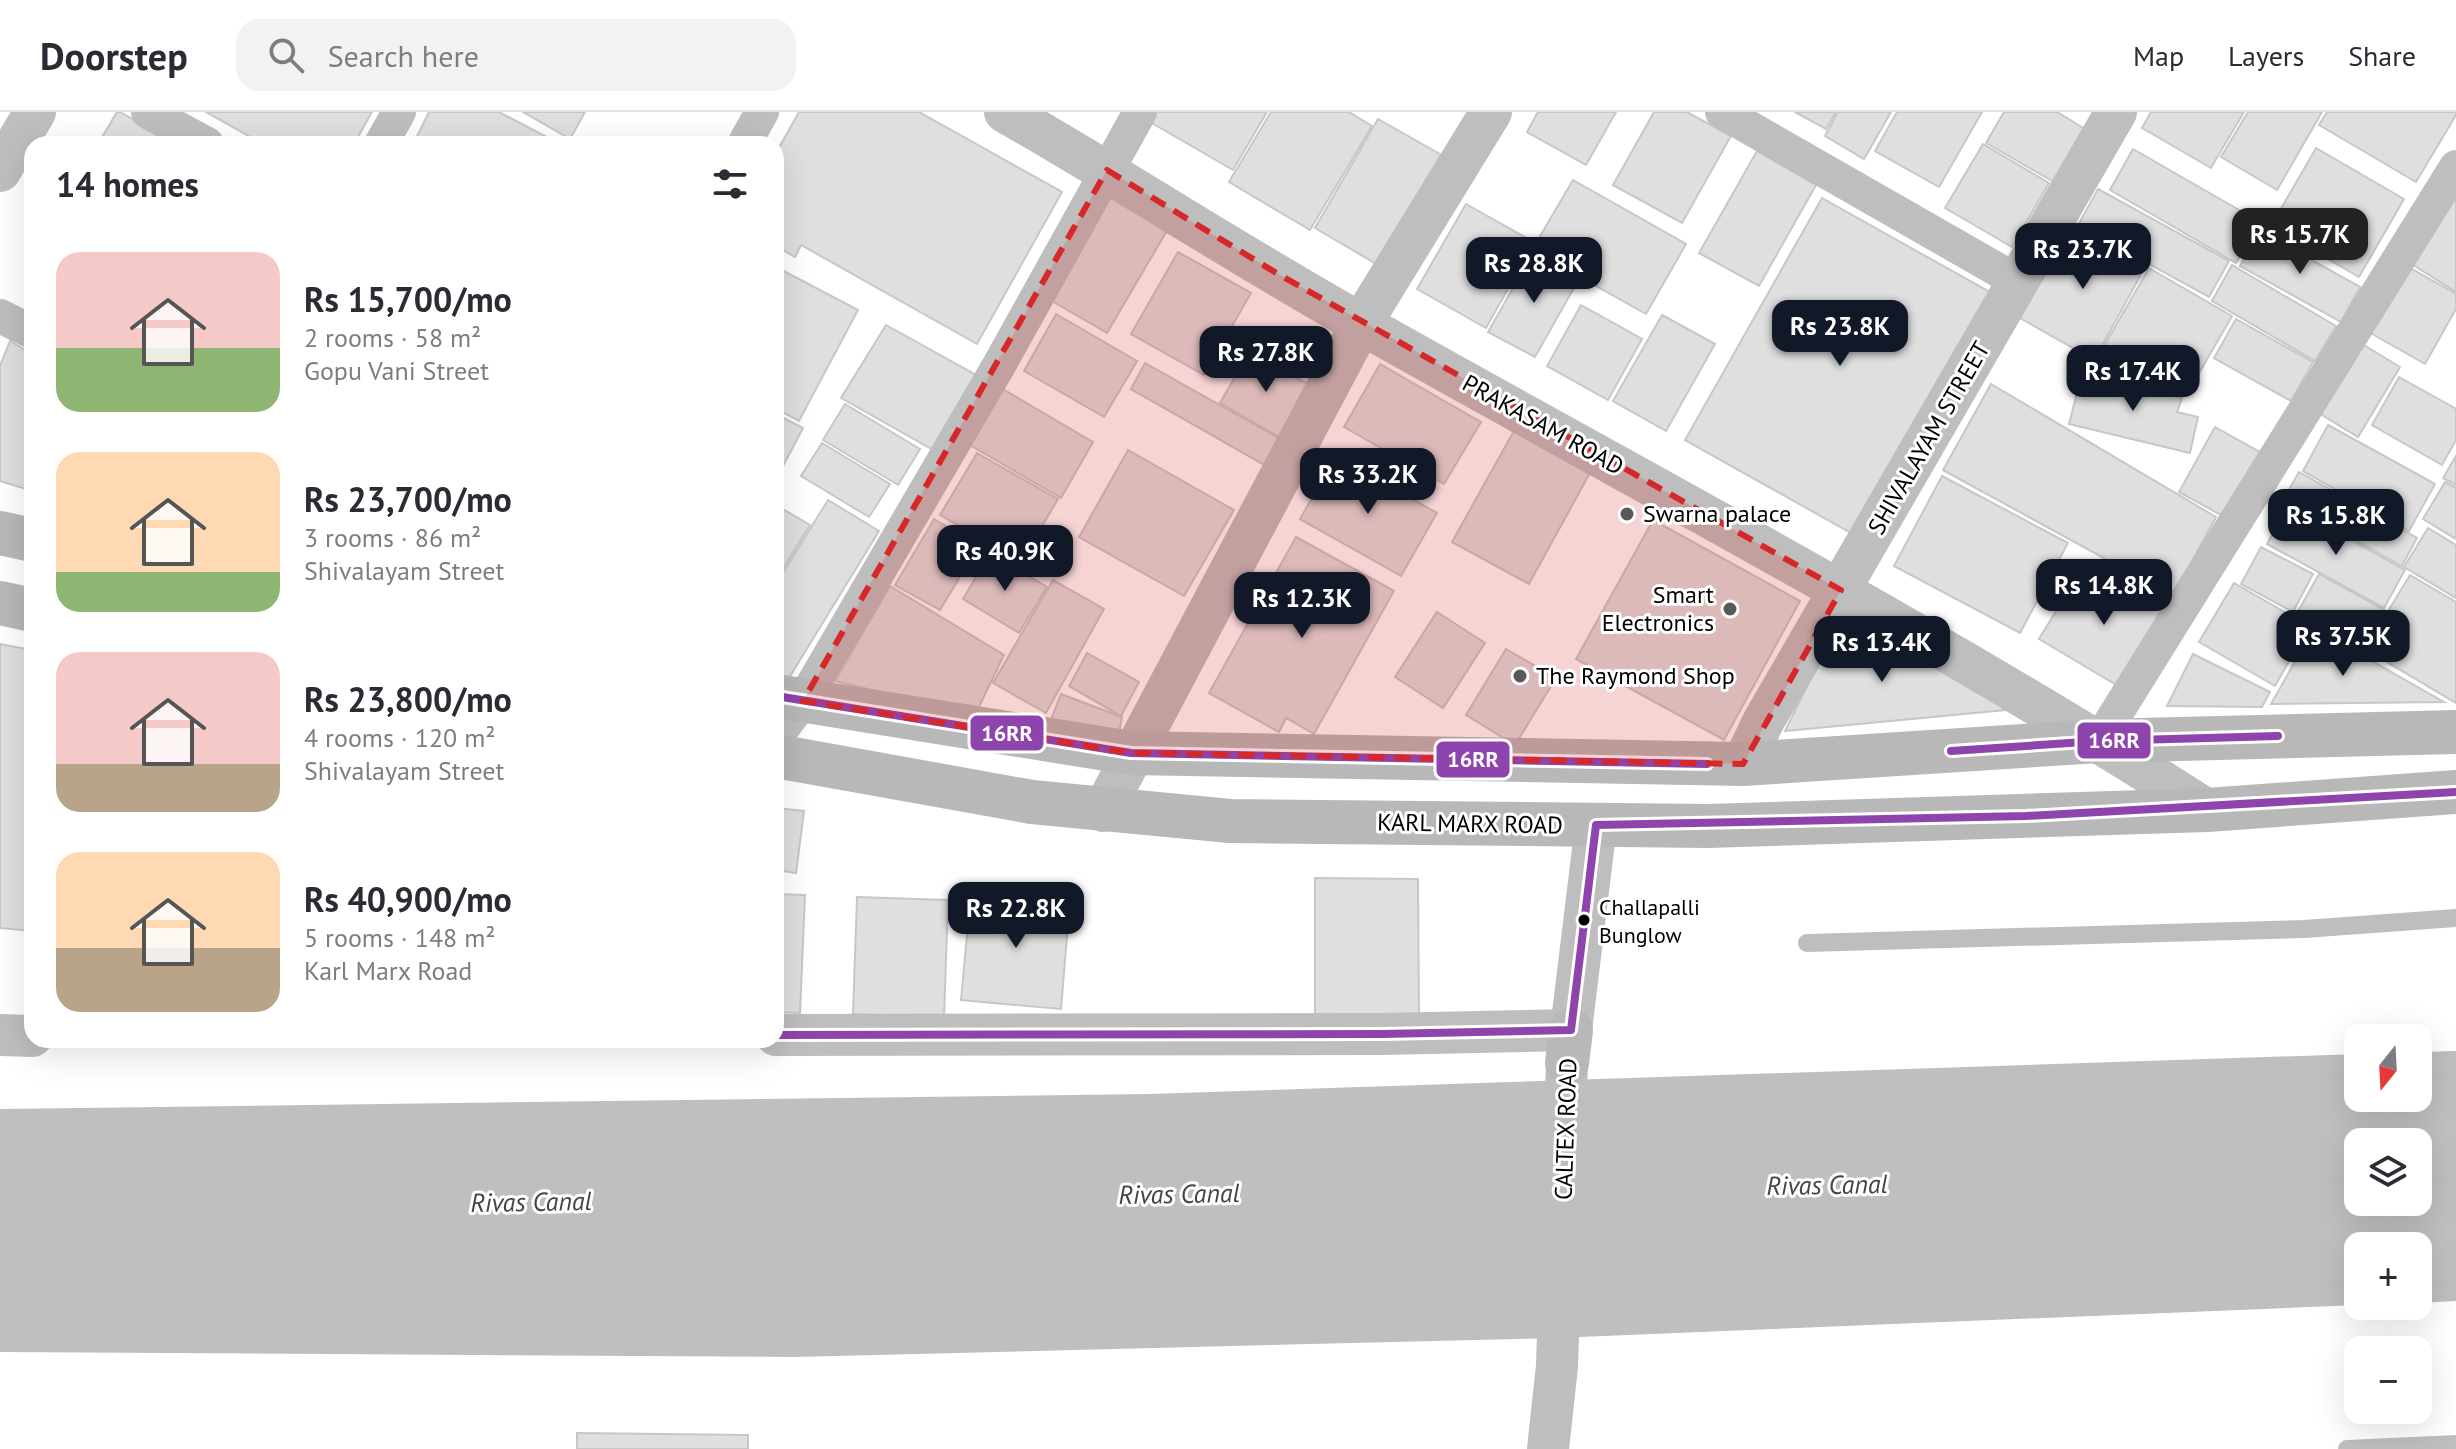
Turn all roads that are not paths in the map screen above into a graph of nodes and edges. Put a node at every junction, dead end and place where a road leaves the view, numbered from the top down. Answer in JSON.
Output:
{"nodes":[{"id":1,"x":35,"y":112,"type":"edge"},
{"id":2,"x":148,"y":112,"type":"edge"},
{"id":3,"x":399,"y":112,"type":"edge"},
{"id":4,"x":762,"y":112,"type":"edge"},
{"id":5,"x":1005,"y":112,"type":"edge"},
{"id":6,"x":1140,"y":112,"type":"edge"},
{"id":7,"x":1491,"y":112,"type":"edge"},
{"id":8,"x":1722,"y":112,"type":"edge"},
{"id":9,"x":2116,"y":112,"type":"edge"},
{"id":10,"x":192,"y":136,"type":"edge"},
{"id":11,"x":386,"y":136,"type":"edge"},
{"id":12,"x":748,"y":136,"type":"edge"},
{"id":13,"x":2456,"y":167,"type":"edge"},
{"id":14,"x":1107,"y":170,"type":"junction"},
{"id":15,"x":0,"y":171,"type":"edge"},
{"id":16,"x":2019,"y":282,"type":"junction"},
{"id":17,"x":0,"y":316,"type":"edge"},
{"id":18,"x":1361,"y":324,"type":"junction"},
{"id":19,"x":24,"y":328,"type":"edge"},
{"id":20,"x":0,"y":533,"type":"edge"},
{"id":21,"x":24,"y":538,"type":"edge"},
{"id":22,"x":1841,"y":590,"type":"junction"},
{"id":23,"x":0,"y":603,"type":"edge"},
{"id":24,"x":24,"y":608,"type":"edge"},
{"id":25,"x":790,"y":699,"type":"edge"},
{"id":26,"x":2456,"y":732,"type":"edge"},
{"id":27,"x":2099,"y":741,"type":"junction"},
{"id":28,"x":1131,"y":753,"type":"junction"},
{"id":29,"x":784,"y":757,"type":"edge"},
{"id":30,"x":1601,"y":761,"type":"junction"},
{"id":31,"x":1743,"y":764,"type":"junction"},
{"id":32,"x":2456,"y":792,"type":"edge"},
{"id":33,"x":2207,"y":810,"type":"junction"},
{"id":34,"x":1103,"y":811,"type":"junction"},
{"id":35,"x":1596,"y":825,"type":"junction"},
{"id":36,"x":2456,"y":918,"type":"edge"},
{"id":37,"x":1807,"y":943,"type":"dead end"},
{"id":38,"x":0,"y":1035,"type":"edge"},
{"id":39,"x":784,"y":1035,"type":"edge"},
{"id":40,"x":24,"y":1036,"type":"edge"},
{"id":41,"x":1569,"y":1047,"type":"junction"},
{"id":42,"x":2456,"y":1444,"type":"edge"},
{"id":43,"x":1548,"y":1449,"type":"edge"},
{"id":44,"x":2347,"y":1449,"type":"edge"}],
"edges":[{"from":1,"to":15,"type":"street"},
{"from":2,"to":10,"type":"street"},
{"from":3,"to":11,"type":"street"},
{"from":4,"to":12,"type":"street"},
{"from":5,"to":14,"type":"street","name":"PRAKASAM ROAD"},
{"from":6,"to":14,"type":"street"},
{"from":7,"to":18,"type":"street"},
{"from":8,"to":16,"type":"street"},
{"from":9,"to":16,"type":"street","name":"SHIVALAYAM STREET"},
{"from":13,"to":27,"type":"street"},
{"from":14,"to":18,"type":"street","name":"PRAKASAM ROAD"},
{"from":14,"to":25,"type":"street"},
{"from":16,"to":22,"type":"street","name":"SHIVALAYAM STREET"},
{"from":17,"to":19,"type":"street"},
{"from":18,"to":22,"type":"street","name":"PRAKASAM ROAD"},
{"from":18,"to":28,"type":"street"},
{"from":20,"to":21,"type":"main road"},
{"from":22,"to":27,"type":"street","name":"PRAKASAM ROAD"},
{"from":22,"to":31,"type":"street","name":"SHIVALAYAM STREET"},
{"from":23,"to":24,"type":"main road"},
{"from":25,"to":28,"type":"main road"},
{"from":26,"to":27,"type":"main road"},
{"from":27,"to":31,"type":"main road"},
{"from":27,"to":33,"type":"street","name":"PRAKASAM ROAD"},
{"from":28,"to":30,"type":"main road"},
{"from":28,"to":34,"type":"street"},
{"from":29,"to":34,"type":"main road","name":"KARL MARX ROAD"},
{"from":30,"to":31,"type":"main road"},
{"from":30,"to":35,"type":"main road","name":"CALTEX ROAD"},
{"from":32,"to":33,"type":"main road","name":"KARL MARX ROAD"},
{"from":33,"to":35,"type":"main road","name":"KARL MARX ROAD"},
{"from":34,"to":35,"type":"main road","name":"KARL MARX ROAD"},
{"from":35,"to":41,"type":"street","name":"CALTEX ROAD"},
{"from":36,"to":37,"type":"lane"},
{"from":38,"to":40,"type":"street"},
{"from":39,"to":41,"type":"street"},
{"from":41,"to":43,"type":"street","name":"CALTEX ROAD"},
{"from":42,"to":44,"type":"lane"}]}
